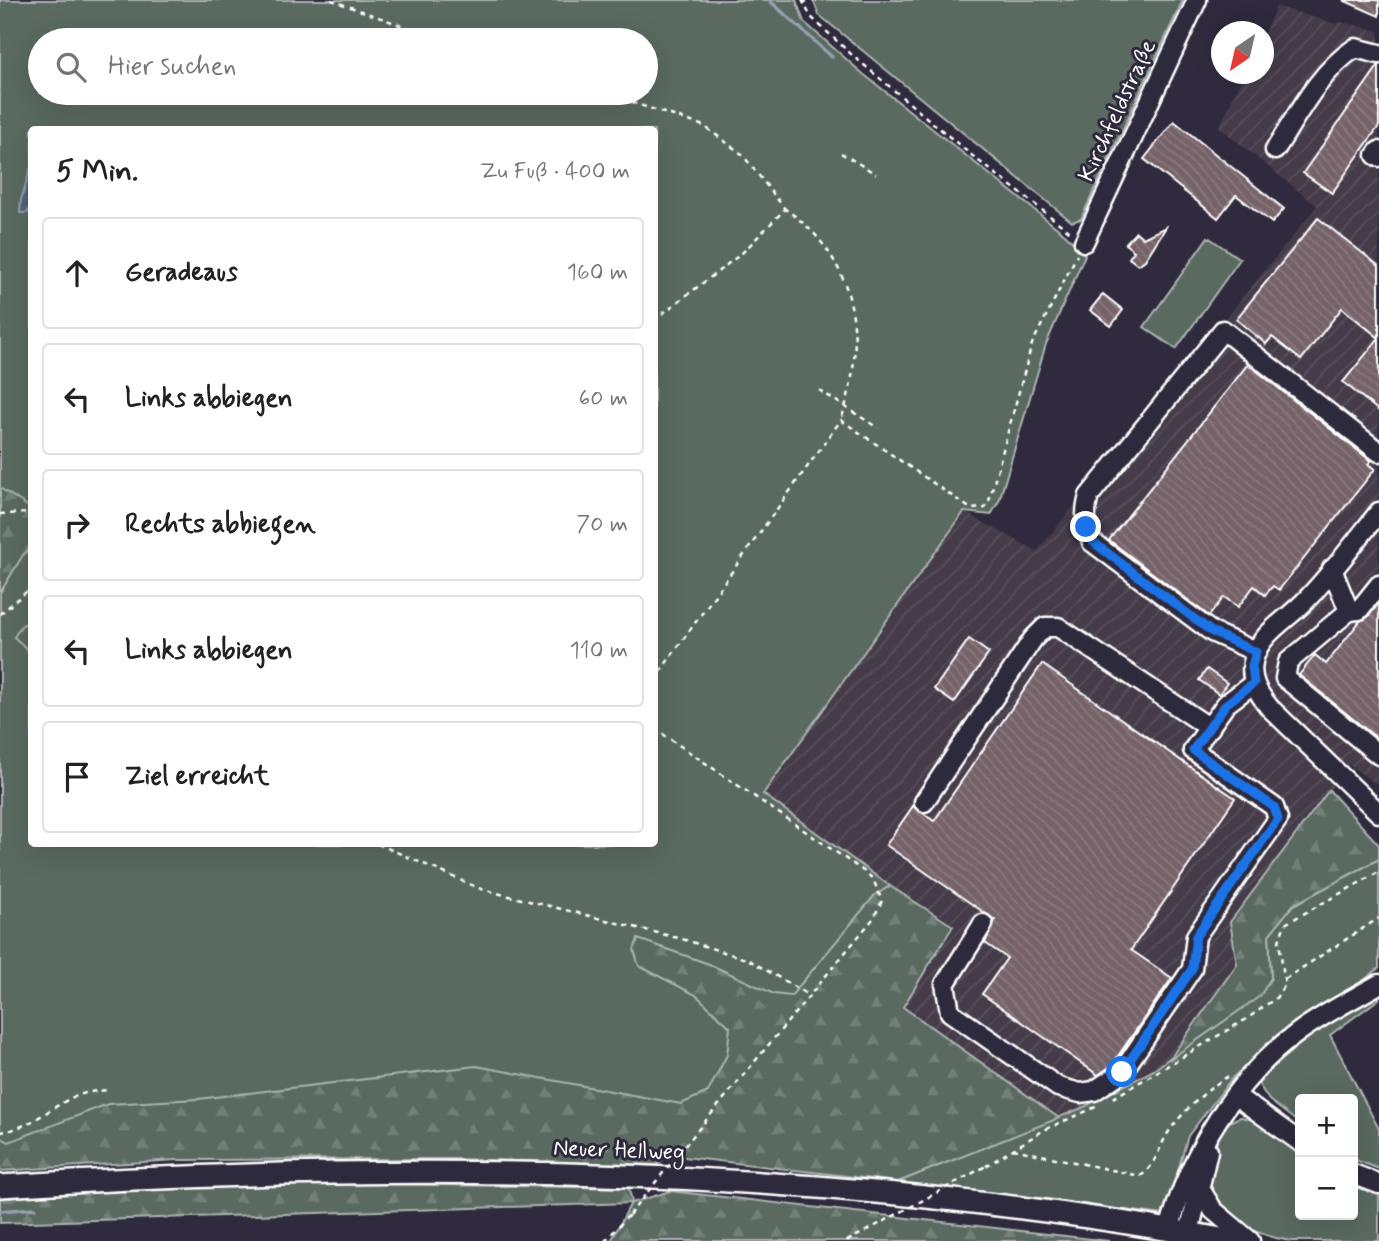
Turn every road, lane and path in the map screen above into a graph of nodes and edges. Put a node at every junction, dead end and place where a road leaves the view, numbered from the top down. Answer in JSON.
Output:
{"nodes":[{"id":1,"x":331,"y":0,"type":"edge"},
{"id":2,"x":823,"y":0,"type":"edge"},
{"id":3,"x":1197,"y":0,"type":"edge"},
{"id":4,"x":802,"y":1,"type":"edge"},
{"id":5,"x":409,"y":28,"type":"edge"},
{"id":6,"x":1379,"y":54,"type":"edge"},
{"id":7,"x":641,"y":105,"type":"edge"},
{"id":8,"x":1275,"y":150,"type":"dead end"},
{"id":9,"x":1379,"y":151,"type":"edge"},
{"id":10,"x":841,"y":153,"type":"dead end"},
{"id":11,"x":1379,"y":158,"type":"edge"},
{"id":12,"x":876,"y":174,"type":"dead end"},
{"id":13,"x":785,"y":209,"type":"junction"},
{"id":14,"x":1084,"y":242,"type":"junction"},
{"id":15,"x":658,"y":317,"type":"edge"},
{"id":16,"x":819,"y":390,"type":"dead end"},
{"id":17,"x":845,"y":407,"type":"junction"},
{"id":18,"x":841,"y":420,"type":"junction"},
{"id":19,"x":878,"y":428,"type":"dead end"},
{"id":20,"x":1379,"y":452,"type":"edge"},
{"id":21,"x":1379,"y":512,"type":"edge"},
{"id":22,"x":0,"y":513,"type":"edge"},
{"id":23,"x":28,"y":513,"type":"edge"},
{"id":24,"x":1332,"y":569,"type":"junction"},
{"id":25,"x":1379,"y":585,"type":"edge"},
{"id":26,"x":28,"y":590,"type":"edge"},
{"id":27,"x":1349,"y":611,"type":"junction"},
{"id":28,"x":0,"y":614,"type":"edge"},
{"id":29,"x":1256,"y":652,"type":"junction"},
{"id":30,"x":658,"y":674,"type":"edge"},
{"id":31,"x":1254,"y":683,"type":"junction"},
{"id":32,"x":1210,"y":728,"type":"junction"},
{"id":33,"x":658,"y":730,"type":"edge"},
{"id":34,"x":1379,"y":755,"type":"edge"},
{"id":35,"x":924,"y":802,"type":"dead end"},
{"id":36,"x":1379,"y":813,"type":"edge"},
{"id":37,"x":385,"y":847,"type":"edge"},
{"id":38,"x":1379,"y":873,"type":"edge"},
{"id":39,"x":1379,"y":918,"type":"edge"},
{"id":40,"x":983,"y":924,"type":"dead end"},
{"id":41,"x":1285,"y":979,"type":"junction"},
{"id":42,"x":1379,"y":984,"type":"edge"},
{"id":43,"x":810,"y":996,"type":"junction"},
{"id":44,"x":1245,"y":1074,"type":"junction"},
{"id":45,"x":110,"y":1090,"type":"dead end"},
{"id":46,"x":1236,"y":1096,"type":"junction"},
{"id":47,"x":1215,"y":1127,"type":"junction"},
{"id":48,"x":0,"y":1132,"type":"edge"},
{"id":49,"x":1295,"y":1138,"type":"edge"},
{"id":50,"x":1013,"y":1149,"type":"junction"},
{"id":51,"x":1358,"y":1176,"type":"edge"},
{"id":52,"x":1379,"y":1184,"type":"edge"},
{"id":53,"x":0,"y":1186,"type":"edge"},
{"id":54,"x":1199,"y":1187,"type":"junction"},
{"id":55,"x":1179,"y":1231,"type":"junction"},
{"id":56,"x":605,"y":1241,"type":"edge"},
{"id":57,"x":848,"y":1241,"type":"edge"},
{"id":58,"x":1232,"y":1241,"type":"edge"},
{"id":59,"x":1251,"y":1241,"type":"edge"}],
"edges":[{"from":1,"to":5,"type":"path"},
{"from":2,"to":4,"type":"path"},
{"from":3,"to":14,"type":"street","name":"Kirchfeldstraße"},
{"from":4,"to":14,"type":"path"},
{"from":6,"to":8,"type":"street"},
{"from":7,"to":13,"type":"path"},
{"from":9,"to":11,"type":"street"},
{"from":10,"to":12,"type":"path"},
{"from":13,"to":15,"type":"path"},
{"from":13,"to":17,"type":"path"},
{"from":14,"to":18,"type":"path"},
{"from":16,"to":17,"type":"path"},
{"from":17,"to":18,"type":"path"},
{"from":17,"to":19,"type":"path"},
{"from":18,"to":30,"type":"path"},
{"from":20,"to":29,"type":"street"},
{"from":21,"to":24,"type":"street"},
{"from":22,"to":23,"type":"path"},
{"from":24,"to":27,"type":"street"},
{"from":24,"to":29,"type":"street"},
{"from":25,"to":27,"type":"street"},
{"from":26,"to":28,"type":"path"},
{"from":27,"to":34,"type":"street"},
{"from":29,"to":31,"type":"street"},
{"from":31,"to":32,"type":"street"},
{"from":31,"to":36,"type":"street"},
{"from":32,"to":35,"type":"street"},
{"from":32,"to":40,"type":"street"},
{"from":33,"to":43,"type":"path"},
{"from":37,"to":43,"type":"path"},
{"from":38,"to":41,"type":"path"},
{"from":39,"to":41,"type":"path"},
{"from":41,"to":50,"type":"path"},
{"from":42,"to":44,"type":"street"},
{"from":43,"to":56,"type":"path","bridge":true},
{"from":44,"to":46,"type":"street"},
{"from":44,"to":50,"type":"path"},
{"from":45,"to":48,"type":"path"},
{"from":46,"to":47,"type":"street"},
{"from":46,"to":49,"type":"street"},
{"from":47,"to":54,"type":"street"},
{"from":47,"to":55,"type":"street"},
{"from":50,"to":57,"type":"path","bridge":true},
{"from":51,"to":52,"type":"street"},
{"from":53,"to":55,"type":"main road","name":"Neuer Hellweg"},
{"from":54,"to":55,"type":"street"},
{"from":54,"to":59,"type":"street"},
{"from":55,"to":58,"type":"main road","name":"Neuer Hellweg"}]}
